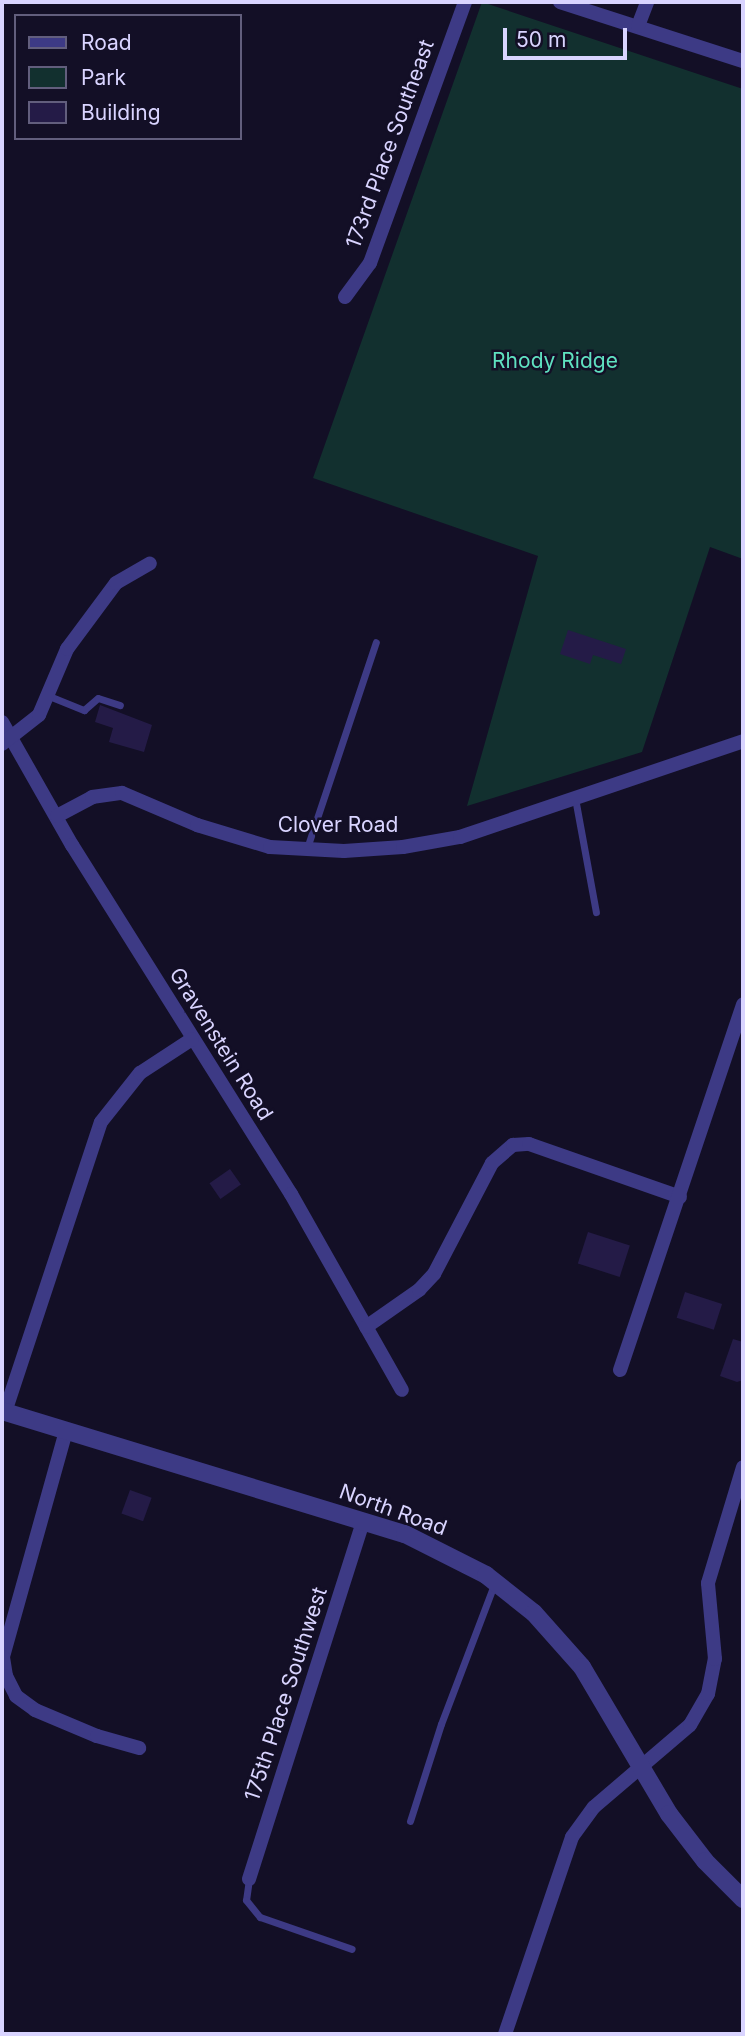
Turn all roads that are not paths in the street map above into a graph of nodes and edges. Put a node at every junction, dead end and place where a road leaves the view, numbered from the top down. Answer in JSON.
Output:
{"nodes":[{"id":1,"x":465,"y":2,"type":"edge"},
{"id":2,"x":561,"y":2,"type":"edge"},
{"id":3,"x":647,"y":2,"type":"edge"},
{"id":4,"x":638,"y":26,"type":"junction"},
{"id":5,"x":743,"y":61,"type":"edge"},
{"id":6,"x":345,"y":297,"type":"dead end"},
{"id":7,"x":150,"y":563,"type":"dead end"},
{"id":8,"x":376,"y":642,"type":"dead end"},
{"id":9,"x":49,"y":696,"type":"junction"},
{"id":10,"x":120,"y":705,"type":"dead end"},
{"id":11,"x":2,"y":722,"type":"edge"},
{"id":12,"x":6,"y":741,"type":"edge"},
{"id":13,"x":743,"y":741,"type":"edge"},
{"id":14,"x":575,"y":798,"type":"junction"},
{"id":15,"x":57,"y":816,"type":"junction"},
{"id":16,"x":307,"y":849,"type":"junction"},
{"id":17,"x":596,"y":912,"type":"dead end"},
{"id":18,"x":743,"y":1004,"type":"edge"},
{"id":19,"x":191,"y":1039,"type":"junction"},
{"id":20,"x":680,"y":1197,"type":"junction"},
{"id":21,"x":366,"y":1326,"type":"junction"},
{"id":22,"x":620,"y":1370,"type":"dead end"},
{"id":23,"x":402,"y":1390,"type":"dead end"},
{"id":24,"x":4,"y":1411,"type":"edge"},
{"id":25,"x":66,"y":1431,"type":"junction"},
{"id":26,"x":743,"y":1467,"type":"edge"},
{"id":27,"x":363,"y":1521,"type":"junction"},
{"id":28,"x":496,"y":1581,"type":"junction"},
{"id":29,"x":139,"y":1748,"type":"dead end"},
{"id":30,"x":641,"y":1769,"type":"junction"},
{"id":31,"x":410,"y":1821,"type":"dead end"},
{"id":32,"x":249,"y":1879,"type":"joint"},
{"id":33,"x":743,"y":1899,"type":"edge"},
{"id":34,"x":352,"y":1949,"type":"dead end"},
{"id":35,"x":505,"y":2034,"type":"edge"}],
"edges":[{"from":1,"to":6,"type":"street","name":"173rd Place Southeast"},
{"from":2,"to":4,"type":"street"},
{"from":3,"to":4,"type":"street"},
{"from":4,"to":5,"type":"street"},
{"from":7,"to":9,"type":"street"},
{"from":8,"to":16,"type":"lane"},
{"from":9,"to":10,"type":"lane"},
{"from":9,"to":12,"type":"street"},
{"from":11,"to":12,"type":"street","name":"Gravenstein Road"},
{"from":12,"to":15,"type":"street","name":"Gravenstein Road"},
{"from":13,"to":14,"type":"street","name":"Clover Road"},
{"from":14,"to":16,"type":"street","name":"Clover Road"},
{"from":14,"to":17,"type":"lane"},
{"from":15,"to":16,"type":"street","name":"Clover Road"},
{"from":15,"to":19,"type":"street","name":"Gravenstein Road"},
{"from":18,"to":20,"type":"street"},
{"from":19,"to":21,"type":"street","name":"Gravenstein Road"},
{"from":19,"to":24,"type":"street"},
{"from":20,"to":21,"type":"street"},
{"from":20,"to":22,"type":"street"},
{"from":21,"to":23,"type":"street","name":"Gravenstein Road"},
{"from":24,"to":25,"type":"street","name":"North Road"},
{"from":25,"to":27,"type":"street","name":"North Road"},
{"from":25,"to":29,"type":"street"},
{"from":26,"to":30,"type":"street"},
{"from":27,"to":28,"type":"street","name":"North Road"},
{"from":27,"to":32,"type":"street","name":"175th Place Southwest"},
{"from":28,"to":30,"type":"street","name":"North Road"},
{"from":28,"to":31,"type":"lane"},
{"from":30,"to":33,"type":"street","name":"North Road"},
{"from":30,"to":35,"type":"street"},
{"from":32,"to":34,"type":"lane"}]}
